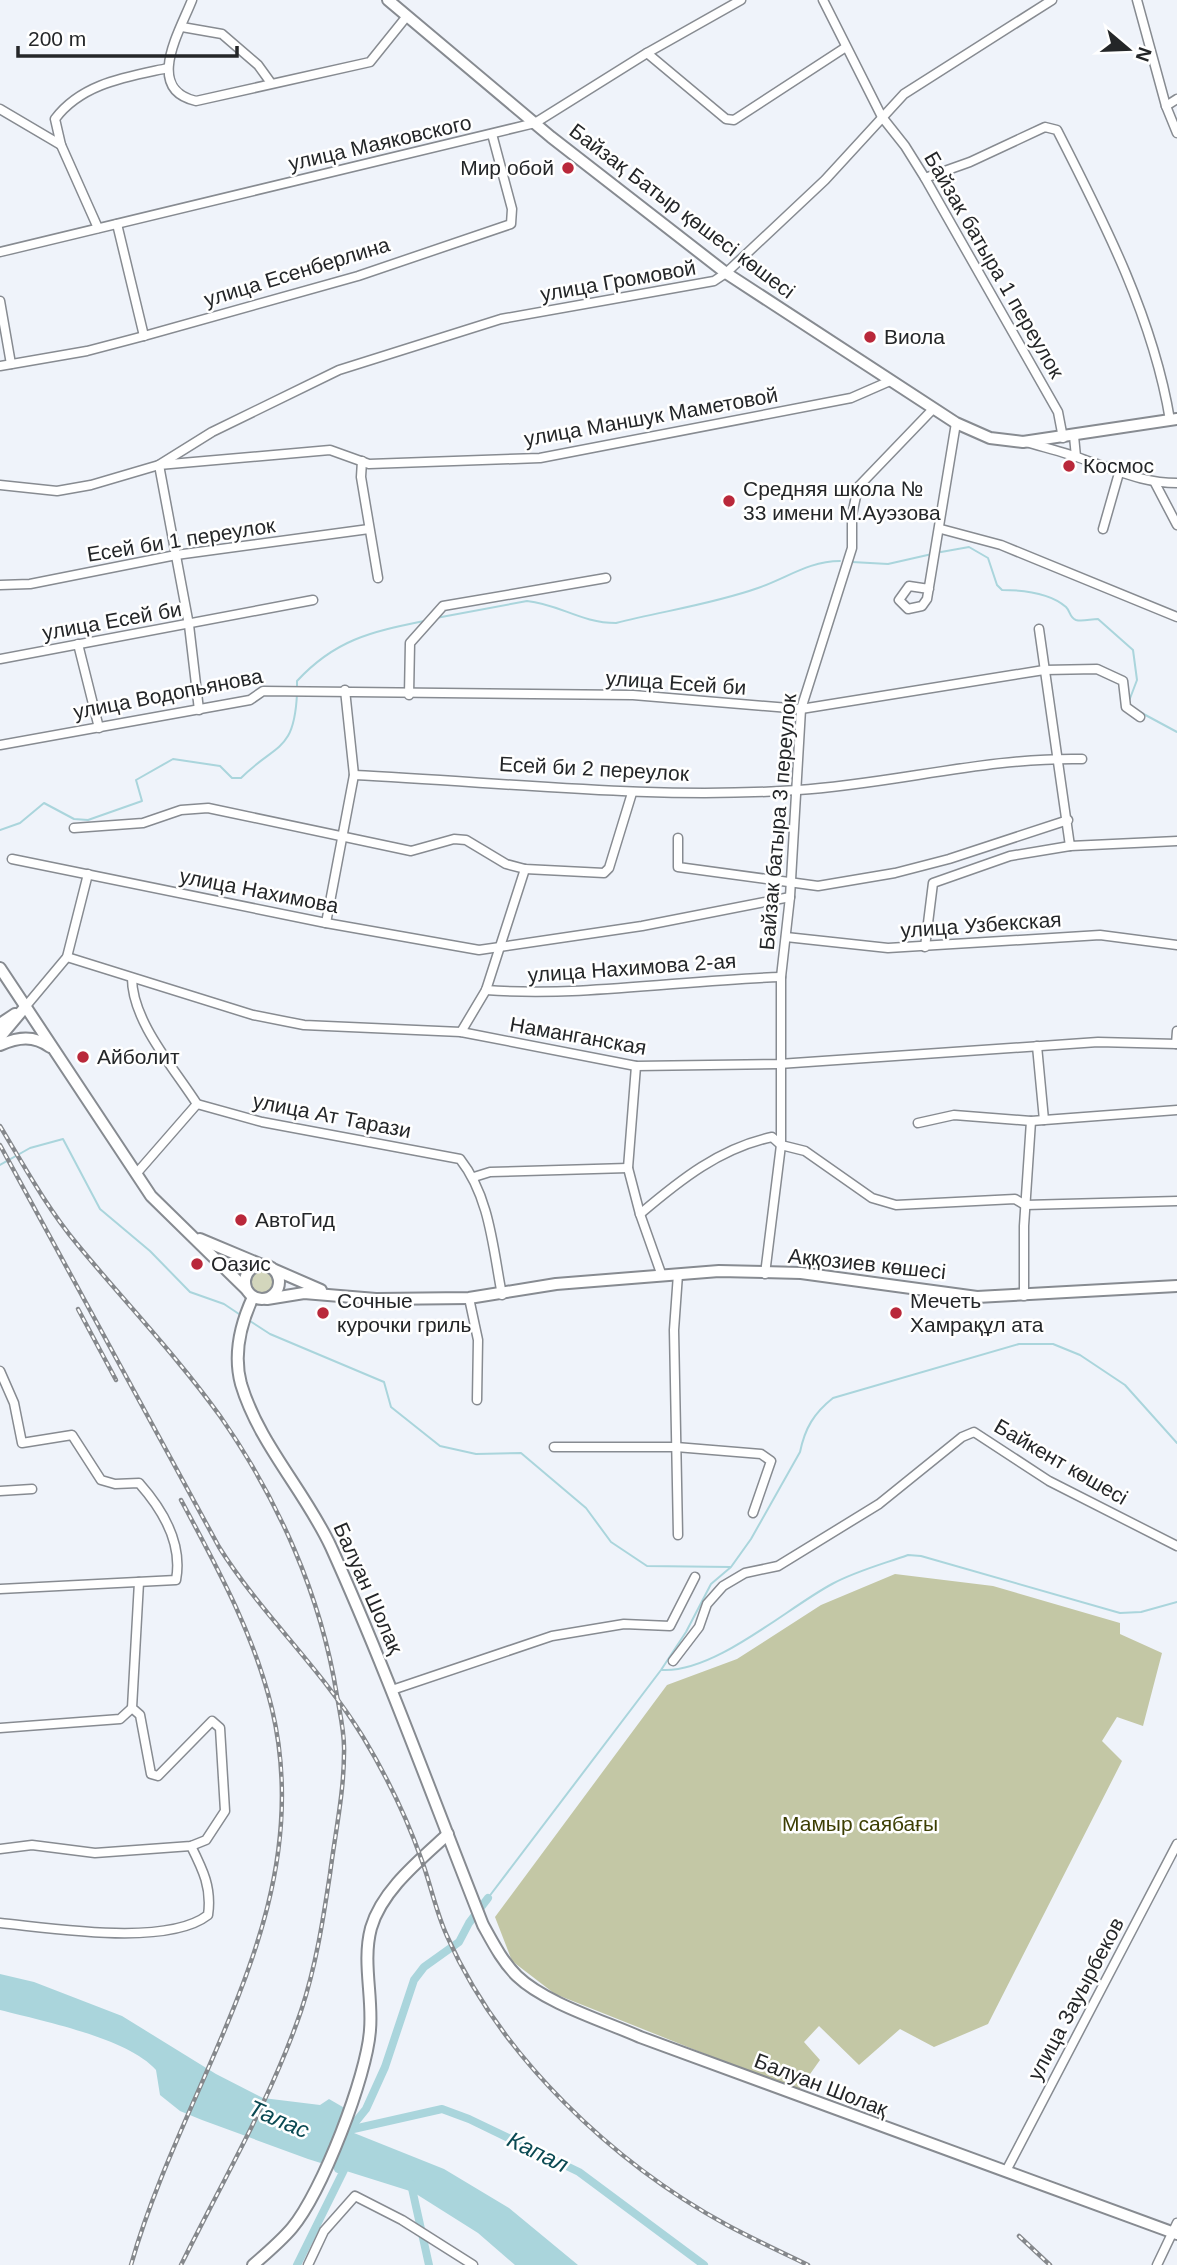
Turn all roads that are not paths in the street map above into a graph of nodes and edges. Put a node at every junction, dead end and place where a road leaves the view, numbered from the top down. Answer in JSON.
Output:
{"nodes":[{"id":1,"x":192,"y":0,"type":"edge"},
{"id":2,"x":388,"y":0,"type":"edge"},
{"id":3,"x":741,"y":0,"type":"edge"},
{"id":4,"x":824,"y":0,"type":"edge"},
{"id":5,"x":1052,"y":0,"type":"edge"},
{"id":6,"x":1137,"y":0,"type":"edge"},
{"id":7,"x":407,"y":16,"type":"junction"},
{"id":8,"x":182,"y":27,"type":"junction"},
{"id":9,"x":846,"y":47,"type":"junction"},
{"id":10,"x":647,"y":53,"type":"junction"},
{"id":11,"x":168,"y":68,"type":"junction"},
{"id":12,"x":271,"y":83,"type":"junction"},
{"id":13,"x":1177,"y":99,"type":"edge"},
{"id":14,"x":1166,"y":106,"type":"junction"},
{"id":15,"x":0,"y":109,"type":"edge"},
{"id":16,"x":882,"y":117,"type":"junction"},
{"id":17,"x":535,"y":123,"type":"junction"},
{"id":18,"x":1177,"y":133,"type":"edge"},
{"id":19,"x":492,"y":134,"type":"junction"},
{"id":20,"x":61,"y":145,"type":"junction"},
{"id":21,"x":925,"y":178,"type":"junction"},
{"id":22,"x":117,"y":223,"type":"junction"},
{"id":23,"x":98,"y":228,"type":"junction"},
{"id":24,"x":0,"y":253,"type":"edge"},
{"id":25,"x":726,"y":273,"type":"junction"},
{"id":26,"x":0,"y":301,"type":"edge"},
{"id":27,"x":144,"y":336,"type":"junction"},
{"id":28,"x":11,"y":364,"type":"junction"},
{"id":29,"x":0,"y":366,"type":"edge"},
{"id":30,"x":890,"y":381,"type":"junction"},
{"id":31,"x":933,"y":409,"type":"junction"},
{"id":32,"x":1173,"y":420,"type":"edge"},
{"id":33,"x":956,"y":423,"type":"junction"},
{"id":34,"x":1069,"y":437,"type":"junction"},
{"id":35,"x":1023,"y":442,"type":"junction"},
{"id":36,"x":1076,"y":457,"type":"junction"},
{"id":37,"x":362,"y":461,"type":"junction"},
{"id":38,"x":159,"y":465,"type":"junction"},
{"id":39,"x":1119,"y":473,"type":"junction"},
{"id":40,"x":1155,"y":483,"type":"junction"},
{"id":41,"x":1177,"y":483,"type":"edge"},
{"id":42,"x":0,"y":485,"type":"edge"},
{"id":43,"x":1177,"y":525,"type":"edge"},
{"id":44,"x":369,"y":529,"type":"junction"},
{"id":45,"x":941,"y":529,"type":"junction"},
{"id":46,"x":1103,"y":529,"type":"dead end"},
{"id":47,"x":176,"y":555,"type":"junction"},
{"id":48,"x":378,"y":578,"type":"dead end"},
{"id":49,"x":606,"y":579,"type":"dead end"},
{"id":50,"x":0,"y":585,"type":"edge"},
{"id":51,"x":929,"y":589,"type":"dead end"},
{"id":52,"x":313,"y":600,"type":"dead end"},
{"id":53,"x":1177,"y":618,"type":"edge"},
{"id":54,"x":189,"y":625,"type":"junction"},
{"id":55,"x":1039,"y":629,"type":"dead end"},
{"id":56,"x":78,"y":644,"type":"junction"},
{"id":57,"x":0,"y":659,"type":"edge"},
{"id":58,"x":1044,"y":670,"type":"junction"},
{"id":59,"x":345,"y":690,"type":"junction"},
{"id":60,"x":409,"y":695,"type":"junction"},
{"id":61,"x":801,"y":709,"type":"junction"},
{"id":62,"x":199,"y":710,"type":"junction"},
{"id":63,"x":1140,"y":717,"type":"dead end"},
{"id":64,"x":99,"y":728,"type":"junction"},
{"id":65,"x":0,"y":745,"type":"edge"},
{"id":66,"x":1058,"y":759,"type":"junction"},
{"id":67,"x":1082,"y":759,"type":"dead end"},
{"id":68,"x":354,"y":775,"type":"junction"},
{"id":69,"x":797,"y":790,"type":"junction"},
{"id":70,"x":632,"y":793,"type":"junction"},
{"id":71,"x":1069,"y":820,"type":"junction"},
{"id":72,"x":74,"y":828,"type":"dead end"},
{"id":73,"x":341,"y":836,"type":"junction"},
{"id":74,"x":678,"y":838,"type":"dead end"},
{"id":75,"x":1177,"y":841,"type":"edge"},
{"id":76,"x":1070,"y":846,"type":"junction"},
{"id":77,"x":12,"y":859,"type":"dead end"},
{"id":78,"x":525,"y":869,"type":"junction"},
{"id":79,"x":88,"y":874,"type":"junction"},
{"id":80,"x":789,"y":882,"type":"junction"},
{"id":81,"x":790,"y":897,"type":"junction"},
{"id":82,"x":326,"y":923,"type":"junction"},
{"id":83,"x":786,"y":937,"type":"junction"},
{"id":84,"x":1177,"y":945,"type":"edge"},
{"id":85,"x":925,"y":947,"type":"junction"},
{"id":86,"x":499,"y":948,"type":"junction"},
{"id":87,"x":67,"y":957,"type":"junction"},
{"id":88,"x":0,"y":968,"type":"edge"},
{"id":89,"x":781,"y":977,"type":"junction"},
{"id":90,"x":132,"y":978,"type":"junction"},
{"id":91,"x":486,"y":990,"type":"junction"},
{"id":92,"x":26,"y":1006,"type":"junction"},
{"id":93,"x":0,"y":1024,"type":"edge"},
{"id":94,"x":1177,"y":1031,"type":"edge"},
{"id":95,"x":461,"y":1032,"type":"junction"},
{"id":96,"x":0,"y":1037,"type":"edge"},
{"id":97,"x":1177,"y":1044,"type":"edge"},
{"id":98,"x":0,"y":1045,"type":"edge"},
{"id":99,"x":1037,"y":1046,"type":"junction"},
{"id":100,"x":56,"y":1051,"type":"junction"},
{"id":101,"x":779,"y":1064,"type":"junction"},
{"id":102,"x":636,"y":1066,"type":"junction"},
{"id":103,"x":197,"y":1104,"type":"junction"},
{"id":104,"x":1177,"y":1110,"type":"edge"},
{"id":105,"x":1044,"y":1120,"type":"junction"},
{"id":106,"x":1031,"y":1121,"type":"junction"},
{"id":107,"x":918,"y":1123,"type":"dead end"},
{"id":108,"x":781,"y":1145,"type":"junction"},
{"id":109,"x":628,"y":1168,"type":"junction"},
{"id":110,"x":136,"y":1174,"type":"junction"},
{"id":111,"x":474,"y":1177,"type":"junction"},
{"id":112,"x":1177,"y":1201,"type":"edge"},
{"id":113,"x":1025,"y":1205,"type":"junction"},
{"id":114,"x":640,"y":1214,"type":"junction"},
{"id":115,"x":189,"y":1233,"type":"junction"},
{"id":116,"x":267,"y":1267,"type":"junction"},
{"id":117,"x":765,"y":1274,"type":"junction"},
{"id":118,"x":678,"y":1275,"type":"junction"},
{"id":119,"x":662,"y":1276,"type":"junction"},
{"id":120,"x":1177,"y":1286,"type":"edge"},
{"id":121,"x":249,"y":1293,"type":"junction"},
{"id":122,"x":330,"y":1294,"type":"junction"},
{"id":123,"x":502,"y":1295,"type":"junction"},
{"id":124,"x":1024,"y":1296,"type":"junction"},
{"id":125,"x":469,"y":1298,"type":"junction"},
{"id":126,"x":267,"y":1299,"type":"junction"},
{"id":127,"x":0,"y":1371,"type":"edge"},
{"id":128,"x":477,"y":1401,"type":"dead end"},
{"id":129,"x":554,"y":1447,"type":"dead end"},
{"id":130,"x":676,"y":1447,"type":"junction"},
{"id":131,"x":32,"y":1489,"type":"dead end"},
{"id":132,"x":0,"y":1491,"type":"edge"},
{"id":133,"x":753,"y":1513,"type":"dead end"},
{"id":134,"x":678,"y":1535,"type":"dead end"},
{"id":135,"x":1177,"y":1546,"type":"edge"},
{"id":136,"x":695,"y":1577,"type":"dead end"},
{"id":137,"x":139,"y":1582,"type":"junction"},
{"id":138,"x":0,"y":1589,"type":"edge"},
{"id":139,"x":673,"y":1661,"type":"dead end"},
{"id":140,"x":392,"y":1690,"type":"junction"},
{"id":141,"x":132,"y":1708,"type":"junction"},
{"id":142,"x":0,"y":1728,"type":"edge"},
{"id":143,"x":448,"y":1834,"type":"junction"},
{"id":144,"x":1177,"y":1844,"type":"edge"},
{"id":145,"x":191,"y":1846,"type":"junction"},
{"id":146,"x":0,"y":1849,"type":"edge"},
{"id":147,"x":0,"y":1923,"type":"edge"},
{"id":148,"x":1006,"y":2171,"type":"junction"},
{"id":149,"x":1175,"y":2230,"type":"edge"},
{"id":150,"x":253,"y":2265,"type":"edge"},
{"id":151,"x":308,"y":2265,"type":"edge"},
{"id":152,"x":473,"y":2265,"type":"edge"},
{"id":153,"x":1157,"y":2265,"type":"edge"}],
"edges":[{"from":1,"to":8,"type":"street"},
{"from":2,"to":7,"type":"main road","name":"Байзақ Батыр қөшесі көшесі"},
{"from":3,"to":10,"type":"street","name":"улица Маяковского"},
{"from":4,"to":9,"type":"street"},
{"from":5,"to":16,"type":"street","name":"улица Громовой"},
{"from":6,"to":14,"type":"street"},
{"from":7,"to":12,"type":"street"},
{"from":7,"to":17,"type":"main road","name":"Байзақ Батыр қөшесі көшесі"},
{"from":8,"to":11,"type":"street"},
{"from":8,"to":12,"type":"street"},
{"from":9,"to":10,"type":"street"},
{"from":9,"to":16,"type":"street"},
{"from":10,"to":17,"type":"street","name":"улица Маяковского"},
{"from":11,"to":12,"type":"street"},
{"from":11,"to":20,"type":"street"},
{"from":13,"to":14,"type":"street"},
{"from":14,"to":18,"type":"street"},
{"from":15,"to":20,"type":"street"},
{"from":16,"to":21,"type":"street","name":"Байзак батыра 1 переулок"},
{"from":16,"to":25,"type":"street","name":"улица Громовой"},
{"from":17,"to":19,"type":"street","name":"улица Маяковского"},
{"from":17,"to":25,"type":"main road","name":"Байзақ Батыр қөшесі көшесі"},
{"from":19,"to":22,"type":"street","name":"улица Маяковского"},
{"from":19,"to":27,"type":"street","name":"улица Есенберлина"},
{"from":20,"to":23,"type":"street"},
{"from":21,"to":32,"type":"street"},
{"from":21,"to":34,"type":"street","name":"Байзак батыра 1 переулок"},
{"from":22,"to":23,"type":"street","name":"улица Маяковского"},
{"from":22,"to":27,"type":"street"},
{"from":23,"to":24,"type":"street","name":"улица Маяковского"},
{"from":25,"to":30,"type":"main road","name":"Байзақ Батыр қөшесі көшесі"},
{"from":25,"to":38,"type":"street","name":"улица Громовой"},
{"from":26,"to":28,"type":"street"},
{"from":27,"to":28,"type":"street","name":"улица Есенберлина"},
{"from":28,"to":29,"type":"street","name":"улица Есенберлина"},
{"from":30,"to":31,"type":"main road","name":"Байзақ Батыр қөшесі көшесі"},
{"from":30,"to":37,"type":"street","name":"улица Маншук Маметовой"},
{"from":31,"to":33,"type":"main road","name":"Байзақ Батыр қөшесі көшесі"},
{"from":31,"to":61,"type":"street","name":"Байзак батыра 3 переулок"},
{"from":32,"to":34,"type":"main road","name":"Байзақ Батыр қөшесі көшесі"},
{"from":33,"to":35,"type":"main road","name":"Байзақ Батыр қөшесі көшесі"},
{"from":33,"to":45,"type":"street"},
{"from":34,"to":35,"type":"main road","name":"Байзақ Батыр қөшесі көшесі"},
{"from":34,"to":36,"type":"street","name":"Байзак батыра 1 переулок"},
{"from":35,"to":36,"type":"street"},
{"from":36,"to":39,"type":"street"},
{"from":37,"to":38,"type":"street","name":"улица Маншук Маметовой"},
{"from":37,"to":44,"type":"street"},
{"from":38,"to":42,"type":"street","name":"улица Маншук Маметовой"},
{"from":38,"to":47,"type":"street"},
{"from":39,"to":40,"type":"street"},
{"from":39,"to":46,"type":"street"},
{"from":40,"to":41,"type":"street"},
{"from":40,"to":43,"type":"street"},
{"from":44,"to":47,"type":"street","name":"Есей би 1 переулок"},
{"from":44,"to":48,"type":"street"},
{"from":45,"to":51,"type":"street"},
{"from":45,"to":53,"type":"street"},
{"from":47,"to":50,"type":"street","name":"Есей би 1 переулок"},
{"from":47,"to":54,"type":"street"},
{"from":49,"to":60,"type":"street"},
{"from":52,"to":54,"type":"street","name":"улица Есей би"},
{"from":54,"to":56,"type":"street","name":"улица Есей би"},
{"from":54,"to":62,"type":"street"},
{"from":55,"to":58,"type":"street"},
{"from":56,"to":57,"type":"street","name":"улица Есей би"},
{"from":56,"to":64,"type":"street"},
{"from":58,"to":61,"type":"street","name":"улица Есей би"},
{"from":58,"to":63,"type":"street","name":"улица Есей би"},
{"from":58,"to":66,"type":"street"},
{"from":59,"to":60,"type":"street","name":"улица Есей би"},
{"from":59,"to":62,"type":"street","name":"улица Водопьянова"},
{"from":59,"to":68,"type":"street"},
{"from":60,"to":61,"type":"street","name":"улица Есей би"},
{"from":61,"to":69,"type":"street","name":"Байзак батыра 3 переулок"},
{"from":62,"to":64,"type":"street","name":"улица Водопьянова"},
{"from":64,"to":65,"type":"street","name":"улица Водопьянова"},
{"from":66,"to":67,"type":"street","name":"Есей би 2 переулок"},
{"from":66,"to":69,"type":"street","name":"Есей би 2 переулок"},
{"from":66,"to":71,"type":"street"},
{"from":68,"to":70,"type":"street","name":"Есей би 2 переулок"},
{"from":68,"to":73,"type":"street"},
{"from":69,"to":70,"type":"street","name":"Есей би 2 переулок"},
{"from":69,"to":80,"type":"street","name":"Байзак батыра 3 переулок"},
{"from":70,"to":78,"type":"street"},
{"from":71,"to":76,"type":"street"},
{"from":71,"to":80,"type":"street"},
{"from":72,"to":73,"type":"street"},
{"from":73,"to":78,"type":"street"},
{"from":73,"to":82,"type":"street"},
{"from":74,"to":80,"type":"street"},
{"from":75,"to":76,"type":"street"},
{"from":76,"to":85,"type":"street"},
{"from":77,"to":79,"type":"street","name":"улица Нахимова"},
{"from":78,"to":86,"type":"street"},
{"from":79,"to":82,"type":"street","name":"улица Нахимова"},
{"from":79,"to":87,"type":"street"},
{"from":80,"to":81,"type":"street","name":"Байзак батыра 3 переулок"},
{"from":81,"to":83,"type":"street","name":"Байзак батыра 3 переулок"},
{"from":81,"to":86,"type":"street"},
{"from":82,"to":86,"type":"street","name":"улица Нахимова"},
{"from":83,"to":85,"type":"street","name":"улица Узбекская"},
{"from":83,"to":89,"type":"street","name":"Байзак батыра 3 переулок"},
{"from":84,"to":85,"type":"street","name":"улица Узбекская"},
{"from":86,"to":91,"type":"street"},
{"from":87,"to":90,"type":"street","name":"Наманганская"},
{"from":87,"to":92,"type":"street"},
{"from":88,"to":92,"type":"main road"},
{"from":89,"to":91,"type":"street","name":"улица Нахимова 2-ая"},
{"from":89,"to":101,"type":"street","name":"Байзак батыра 3 переулок"},
{"from":90,"to":95,"type":"street","name":"Наманганская"},
{"from":90,"to":103,"type":"street"},
{"from":91,"to":95,"type":"street"},
{"from":92,"to":93,"type":"main road"},
{"from":92,"to":96,"type":"main road"},
{"from":92,"to":100,"type":"main road"},
{"from":94,"to":97,"type":"street"},
{"from":95,"to":102,"type":"street","name":"Наманганская"},
{"from":97,"to":99,"type":"street","name":"Наманганская"},
{"from":98,"to":100,"type":"main road"},
{"from":99,"to":101,"type":"street","name":"Наманганская"},
{"from":99,"to":105,"type":"street"},
{"from":100,"to":110,"type":"main road"},
{"from":101,"to":102,"type":"street","name":"Наманганская"},
{"from":101,"to":108,"type":"street","name":"Байзак батыра 3 переулок"},
{"from":102,"to":109,"type":"street"},
{"from":103,"to":110,"type":"street"},
{"from":103,"to":111,"type":"street","name":"улица Ат Тарази"},
{"from":104,"to":105,"type":"street"},
{"from":105,"to":106,"type":"street"},
{"from":106,"to":107,"type":"street"},
{"from":106,"to":113,"type":"street"},
{"from":108,"to":113,"type":"street"},
{"from":108,"to":114,"type":"street"},
{"from":108,"to":117,"type":"street","name":"Байзак батыра 3 переулок"},
{"from":109,"to":111,"type":"street"},
{"from":109,"to":114,"type":"street"},
{"from":110,"to":115,"type":"main road"},
{"from":111,"to":123,"type":"street"},
{"from":112,"to":113,"type":"street"},
{"from":113,"to":124,"type":"street"},
{"from":114,"to":119,"type":"street"},
{"from":115,"to":116,"type":"main road"},
{"from":115,"to":121,"type":"main road"},
{"from":116,"to":121,"type":"main road"},
{"from":116,"to":122,"type":"main road","name":"Аққозиев көшесі"},
{"from":116,"to":126,"type":"main road"},
{"from":117,"to":118,"type":"main road","name":"Аққозиев көшесі"},
{"from":117,"to":124,"type":"main road","name":"Аққозиев көшесі"},
{"from":118,"to":119,"type":"main road","name":"Аққозиев көшесі"},
{"from":118,"to":130,"type":"street"},
{"from":119,"to":123,"type":"main road","name":"Аққозиев көшесі"},
{"from":120,"to":124,"type":"main road","name":"Аққозиев көшесі"},
{"from":121,"to":126,"type":"main road"},
{"from":121,"to":140,"type":"main road","name":"Балуан Шолақ"},
{"from":122,"to":125,"type":"main road","name":"Аққозиев көшесі"},
{"from":122,"to":126,"type":"main road","name":"Аққозиев көшесі"},
{"from":123,"to":125,"type":"main road","name":"Аққозиев көшесі"},
{"from":125,"to":128,"type":"street"},
{"from":127,"to":137,"type":"street"},
{"from":129,"to":130,"type":"street"},
{"from":130,"to":133,"type":"street"},
{"from":130,"to":134,"type":"street"},
{"from":131,"to":132,"type":"street"},
{"from":135,"to":139,"type":"street","name":"Байкент көшесі"},
{"from":136,"to":140,"type":"street"},
{"from":137,"to":138,"type":"street"},
{"from":137,"to":141,"type":"street"},
{"from":140,"to":143,"type":"main road","name":"Балуан Шолақ"},
{"from":141,"to":142,"type":"street"},
{"from":141,"to":145,"type":"street"},
{"from":143,"to":148,"type":"main road","name":"Балуан Шолақ"},
{"from":143,"to":150,"type":"main road"},
{"from":144,"to":148,"type":"street","name":"улица Зауырбеков"},
{"from":145,"to":146,"type":"street"},
{"from":145,"to":147,"type":"street"},
{"from":148,"to":149,"type":"main road","name":"Балуан Шолақ"},
{"from":149,"to":153,"type":"street"},
{"from":151,"to":152,"type":"street"}]}
